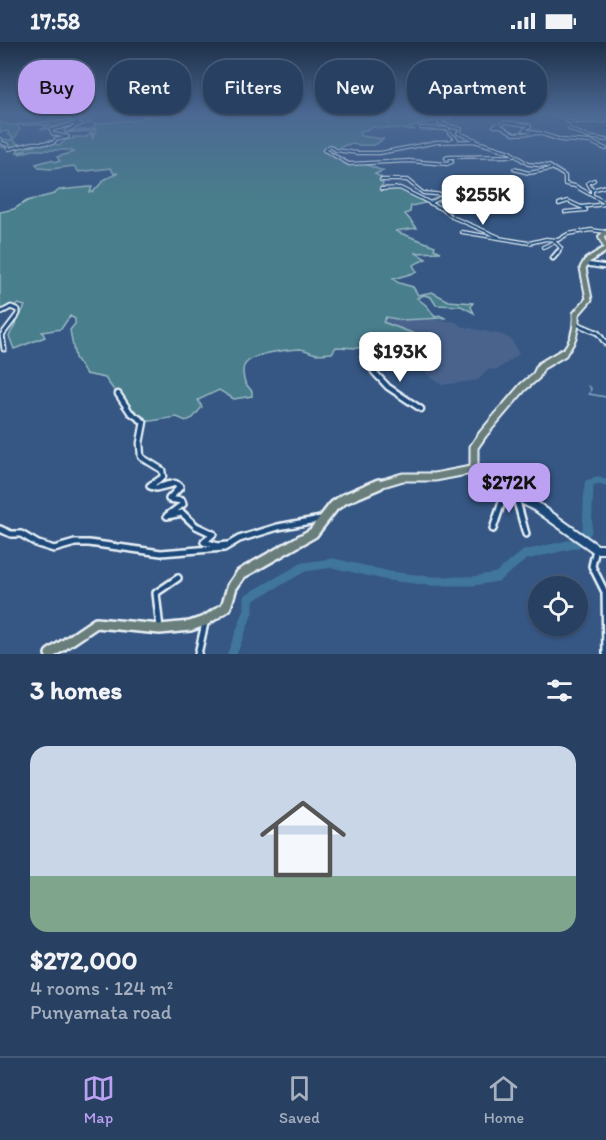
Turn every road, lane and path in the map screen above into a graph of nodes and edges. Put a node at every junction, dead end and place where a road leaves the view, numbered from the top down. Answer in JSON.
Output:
{"nodes":[{"id":1,"x":2,"y":143,"type":"edge"},
{"id":2,"x":53,"y":143,"type":"edge"},
{"id":3,"x":439,"y":143,"type":"edge"},
{"id":4,"x":471,"y":143,"type":"edge"},
{"id":5,"x":513,"y":156,"type":"junction"},
{"id":6,"x":551,"y":169,"type":"junction"},
{"id":7,"x":514,"y":170,"type":"dead end"},
{"id":8,"x":381,"y":180,"type":"dead end"},
{"id":9,"x":594,"y":180,"type":"dead end"},
{"id":10,"x":606,"y":186,"type":"edge"},
{"id":11,"x":381,"y":189,"type":"dead end"},
{"id":12,"x":592,"y":190,"type":"junction"},
{"id":13,"x":592,"y":195,"type":"junction"},
{"id":14,"x":430,"y":203,"type":"junction"},
{"id":15,"x":606,"y":203,"type":"edge"},
{"id":16,"x":559,"y":204,"type":"dead end"},
{"id":17,"x":581,"y":207,"type":"junction"},
{"id":18,"x":565,"y":212,"type":"dead end"},
{"id":19,"x":462,"y":232,"type":"dead end"},
{"id":20,"x":606,"y":232,"type":"edge"},
{"id":21,"x":500,"y":238,"type":"junction"},
{"id":22,"x":554,"y":241,"type":"junction"},
{"id":23,"x":543,"y":247,"type":"dead end"},
{"id":24,"x":606,"y":248,"type":"edge"},
{"id":25,"x":553,"y":258,"type":"dead end"},
{"id":26,"x":586,"y":264,"type":"junction"},
{"id":27,"x":606,"y":267,"type":"edge"},
{"id":28,"x":0,"y":313,"type":"edge"},
{"id":29,"x":577,"y":324,"type":"junction"},
{"id":30,"x":606,"y":344,"type":"edge"},
{"id":31,"x":4,"y":349,"type":"dead end"},
{"id":32,"x":373,"y":351,"type":"dead end"},
{"id":33,"x":118,"y":394,"type":"dead end"},
{"id":34,"x":421,"y":409,"type":"dead end"},
{"id":35,"x":471,"y":470,"type":"junction"},
{"id":36,"x":506,"y":490,"type":"junction"},
{"id":37,"x":515,"y":494,"type":"junction"},
{"id":38,"x":325,"y":518,"type":"junction"},
{"id":39,"x":0,"y":529,"type":"edge"},
{"id":40,"x":493,"y":529,"type":"dead end"},
{"id":41,"x":526,"y":534,"type":"dead end"},
{"id":42,"x":228,"y":545,"type":"junction"},
{"id":43,"x":595,"y":547,"type":"junction"},
{"id":44,"x":606,"y":549,"type":"edge"},
{"id":45,"x":178,"y":578,"type":"dead end"},
{"id":46,"x":606,"y":594,"type":"edge"},
{"id":47,"x":205,"y":621,"type":"junction"},
{"id":48,"x":160,"y":629,"type":"junction"},
{"id":49,"x":50,"y":654,"type":"edge"},
{"id":50,"x":198,"y":654,"type":"edge"},
{"id":51,"x":606,"y":654,"type":"edge"}],
"edges":[{"from":1,"to":2,"type":"street"},
{"from":3,"to":5,"type":"street"},
{"from":4,"to":5,"type":"street"},
{"from":5,"to":6,"type":"street"},
{"from":6,"to":7,"type":"street"},
{"from":6,"to":13,"type":"street"},
{"from":8,"to":14,"type":"street"},
{"from":9,"to":12,"type":"street"},
{"from":10,"to":12,"type":"street"},
{"from":11,"to":14,"type":"street"},
{"from":12,"to":13,"type":"street"},
{"from":13,"to":15,"type":"street"},
{"from":14,"to":21,"type":"street"},
{"from":15,"to":17,"type":"street"},
{"from":16,"to":17,"type":"street"},
{"from":17,"to":18,"type":"street"},
{"from":19,"to":21,"type":"street"},
{"from":20,"to":22,"type":"street"},
{"from":20,"to":24,"type":"main road"},
{"from":21,"to":22,"type":"street"},
{"from":22,"to":23,"type":"street"},
{"from":22,"to":25,"type":"street"},
{"from":24,"to":26,"type":"main road"},
{"from":26,"to":27,"type":"street"},
{"from":26,"to":29,"type":"main road"},
{"from":28,"to":31,"type":"street"},
{"from":29,"to":30,"type":"street"},
{"from":29,"to":35,"type":"main road"},
{"from":32,"to":34,"type":"street"},
{"from":33,"to":42,"type":"street"},
{"from":35,"to":36,"type":"street"},
{"from":35,"to":38,"type":"main road"},
{"from":36,"to":37,"type":"street"},
{"from":36,"to":40,"type":"street"},
{"from":37,"to":41,"type":"street"},
{"from":37,"to":43,"type":"street"},
{"from":38,"to":42,"type":"street"},
{"from":38,"to":47,"type":"main road"},
{"from":39,"to":42,"type":"street"},
{"from":43,"to":44,"type":"street"},
{"from":43,"to":46,"type":"street"},
{"from":45,"to":48,"type":"street"},
{"from":46,"to":51,"type":"street"},
{"from":47,"to":48,"type":"main road"},
{"from":47,"to":50,"type":"street"},
{"from":48,"to":49,"type":"main road"}]}
